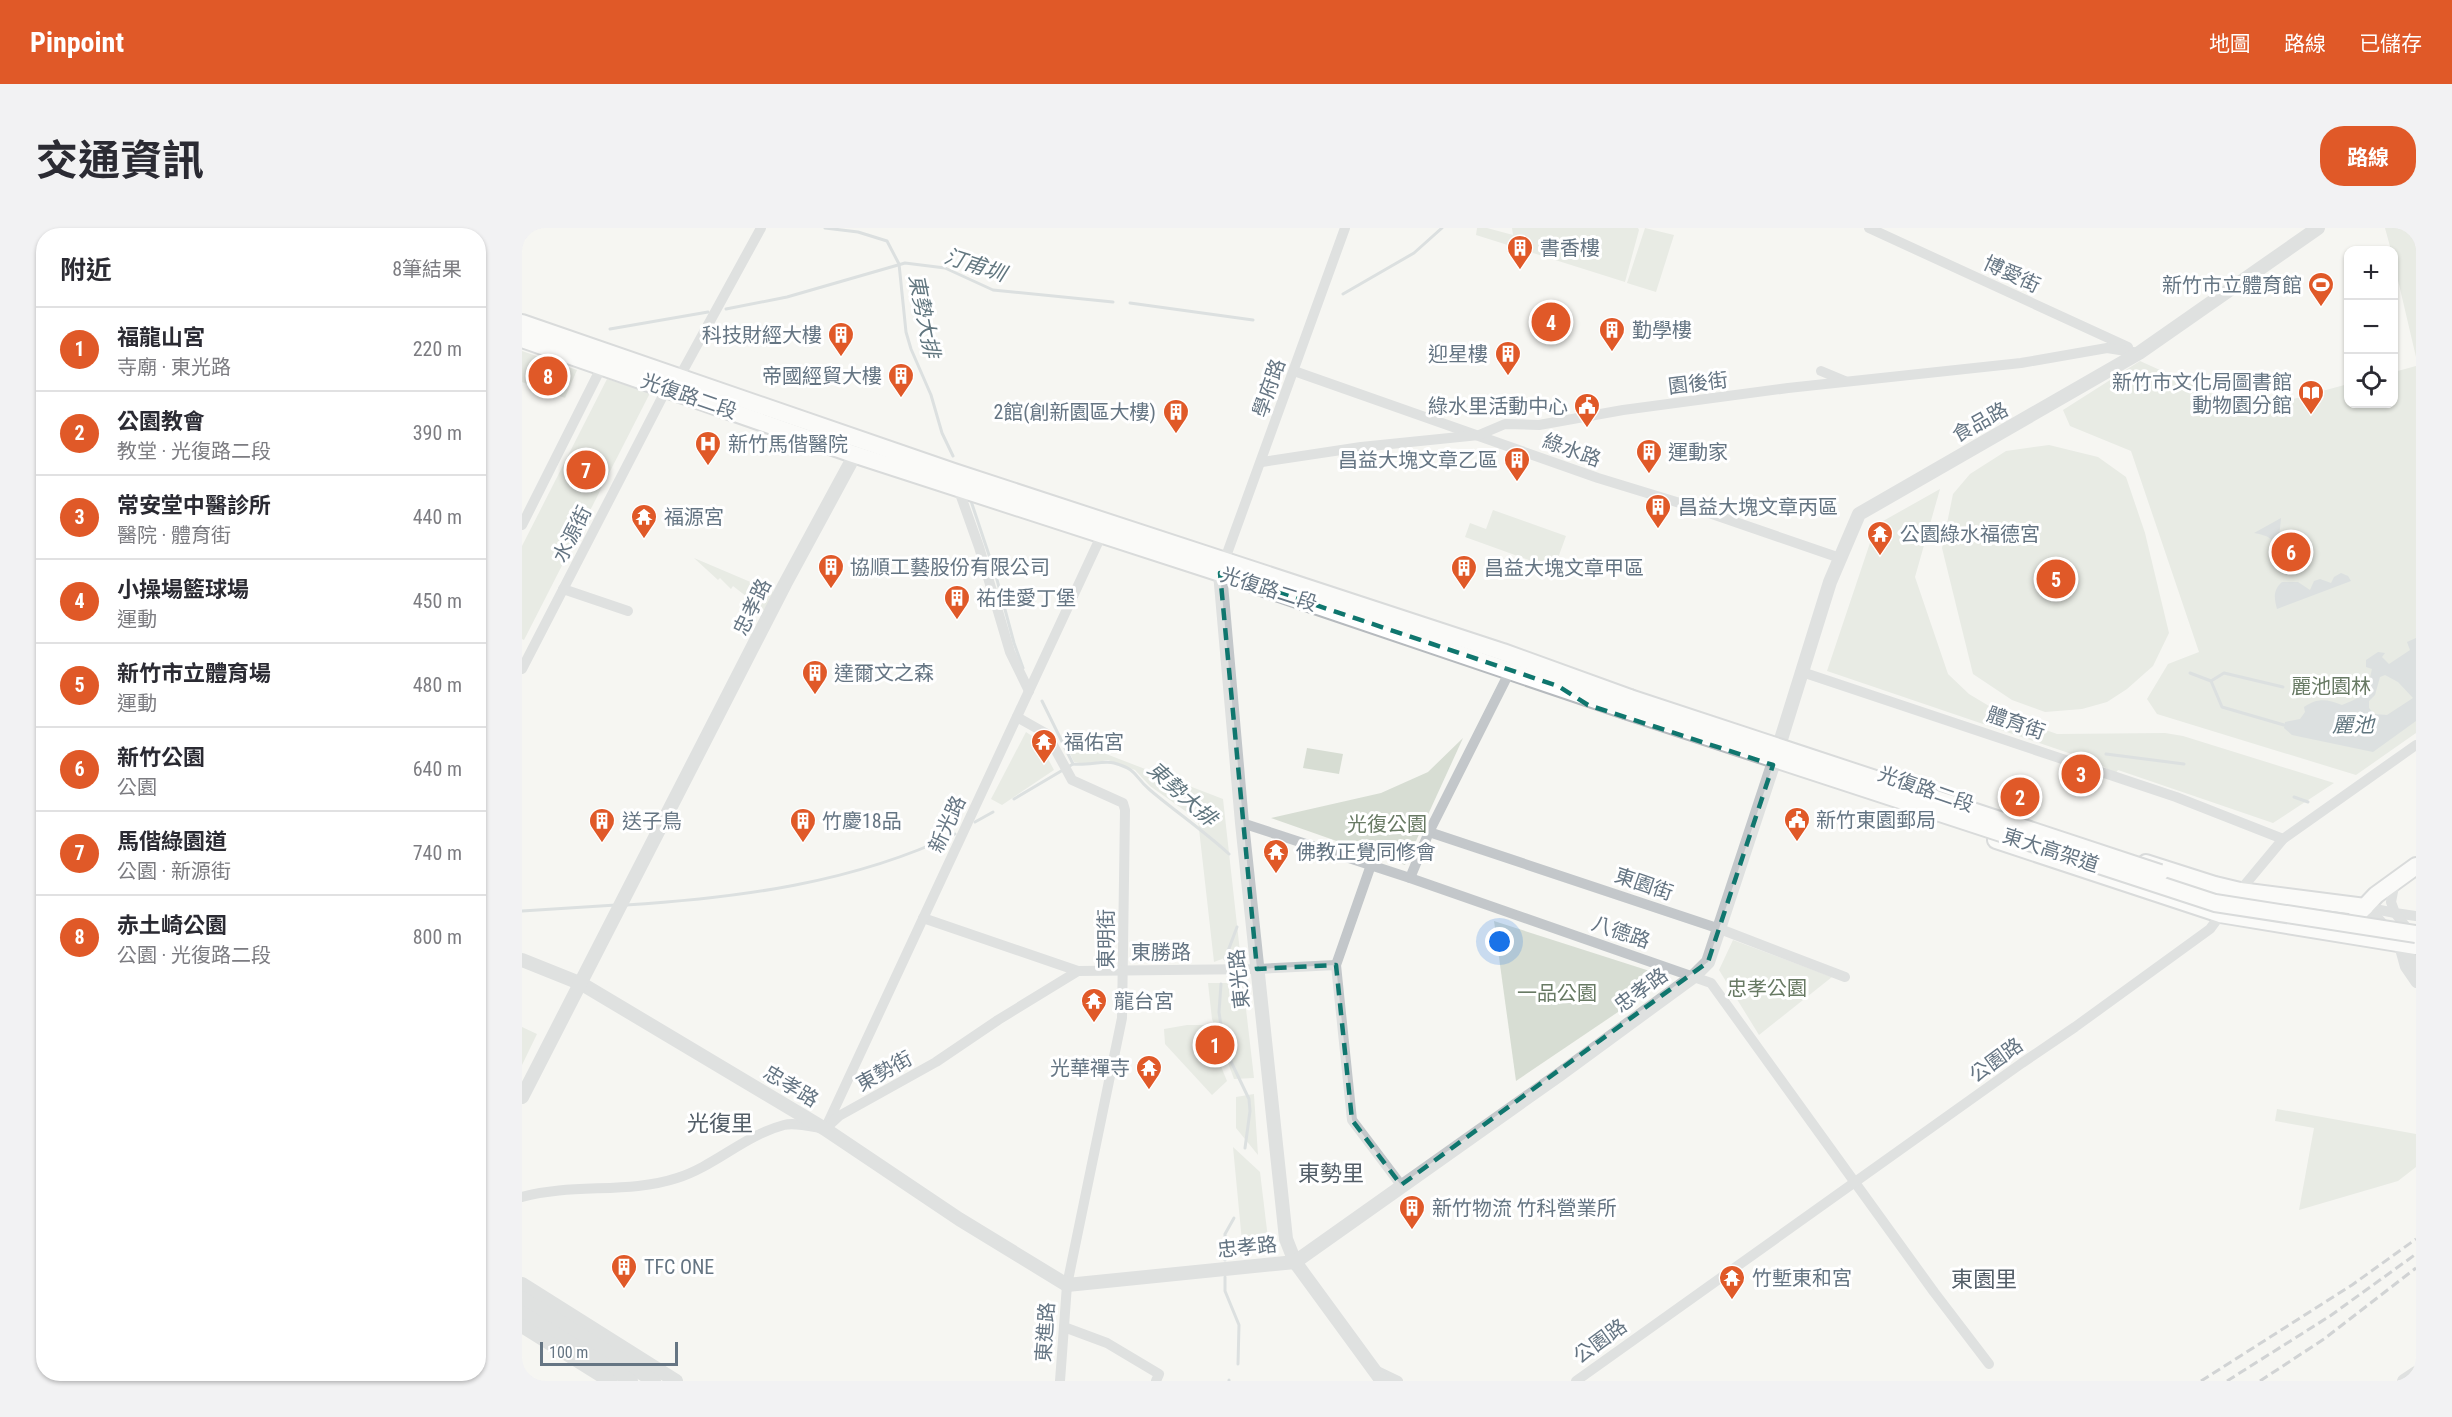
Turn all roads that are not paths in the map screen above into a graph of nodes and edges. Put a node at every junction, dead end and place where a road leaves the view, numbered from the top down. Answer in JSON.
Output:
{"nodes":[{"id":1,"x":761,"y":228,"type":"edge"},
{"id":2,"x":1345,"y":228,"type":"edge"},
{"id":3,"x":1869,"y":228,"type":"edge"},
{"id":4,"x":2318,"y":228,"type":"edge"},
{"id":5,"x":522,"y":323,"type":"edge"},
{"id":6,"x":522,"y":339,"type":"edge"},
{"id":7,"x":2139,"y":352,"type":"junction"},
{"id":8,"x":602,"y":366,"type":"junction"},
{"id":9,"x":1294,"y":371,"type":"junction"},
{"id":10,"x":1821,"y":371,"type":"dead end"},
{"id":11,"x":680,"y":376,"type":"junction"},
{"id":12,"x":1848,"y":382,"type":"junction"},
{"id":13,"x":667,"y":388,"type":"junction"},
{"id":14,"x":1479,"y":435,"type":"junction"},
{"id":15,"x":856,"y":447,"type":"junction"},
{"id":16,"x":1262,"y":462,"type":"junction"},
{"id":17,"x":956,"y":480,"type":"junction"},
{"id":18,"x":980,"y":487,"type":"junction"},
{"id":19,"x":522,"y":525,"type":"edge"},
{"id":20,"x":1102,"y":534,"type":"junction"},
{"id":21,"x":1840,"y":558,"type":"junction"},
{"id":22,"x":1223,"y":566,"type":"junction"},
{"id":23,"x":563,"y":589,"type":"junction"},
{"id":24,"x":628,"y":611,"type":"dead end"},
{"id":25,"x":525,"y":656,"type":"edge"},
{"id":26,"x":522,"y":669,"type":"edge"},
{"id":27,"x":1510,"y":671,"type":"junction"},
{"id":28,"x":1803,"y":672,"type":"junction"},
{"id":29,"x":1559,"y":679,"type":"junction"},
{"id":30,"x":1029,"y":691,"type":"junction"},
{"id":31,"x":1628,"y":704,"type":"junction"},
{"id":32,"x":1017,"y":717,"type":"junction"},
{"id":33,"x":1781,"y":740,"type":"junction"},
{"id":34,"x":2416,"y":745,"type":"edge"},
{"id":35,"x":1773,"y":765,"type":"junction"},
{"id":36,"x":1242,"y":822,"type":"junction"},
{"id":37,"x":1429,"y":831,"type":"junction"},
{"id":38,"x":2283,"y":838,"type":"junction"},
{"id":39,"x":2131,"y":864,"type":"junction"},
{"id":40,"x":1371,"y":865,"type":"junction"},
{"id":41,"x":2416,"y":866,"type":"edge"},
{"id":42,"x":1410,"y":878,"type":"junction"},
{"id":43,"x":2394,"y":881,"type":"junction"},
{"id":44,"x":2240,"y":891,"type":"junction"},
{"id":45,"x":2365,"y":907,"type":"junction"},
{"id":46,"x":2396,"y":913,"type":"junction"},
{"id":47,"x":2220,"y":914,"type":"junction"},
{"id":48,"x":2416,"y":916,"type":"edge"},
{"id":49,"x":923,"y":918,"type":"junction"},
{"id":50,"x":2416,"y":925,"type":"edge"},
{"id":51,"x":1720,"y":929,"type":"junction"},
{"id":52,"x":2336,"y":933,"type":"junction"},
{"id":53,"x":2416,"y":938,"type":"edge"},
{"id":54,"x":2398,"y":943,"type":"junction"},
{"id":55,"x":2416,"y":946,"type":"edge"},
{"id":56,"x":522,"y":960,"type":"edge"},
{"id":57,"x":1336,"y":965,"type":"junction"},
{"id":58,"x":2416,"y":968,"type":"edge"},
{"id":59,"x":1257,"y":969,"type":"junction"},
{"id":60,"x":1078,"y":970,"type":"junction"},
{"id":61,"x":1124,"y":970,"type":"junction"},
{"id":62,"x":1694,"y":976,"type":"junction"},
{"id":63,"x":1845,"y":977,"type":"dead end"},
{"id":64,"x":2416,"y":983,"type":"edge"},
{"id":65,"x":582,"y":984,"type":"junction"},
{"id":66,"x":522,"y":1097,"type":"edge"},
{"id":67,"x":825,"y":1128,"type":"junction"},
{"id":68,"x":1856,"y":1183,"type":"junction"},
{"id":69,"x":1401,"y":1185,"type":"junction"},
{"id":70,"x":522,"y":1197,"type":"edge"},
{"id":71,"x":1295,"y":1262,"type":"junction"},
{"id":72,"x":522,"y":1284,"type":"edge"},
{"id":73,"x":1067,"y":1285,"type":"junction"},
{"id":74,"x":522,"y":1298,"type":"edge"},
{"id":75,"x":522,"y":1313,"type":"edge"},
{"id":76,"x":522,"y":1326,"type":"edge"},
{"id":77,"x":1064,"y":1327,"type":"junction"},
{"id":78,"x":1989,"y":1364,"type":"dead end"},
{"id":79,"x":2416,"y":1373,"type":"edge"},
{"id":80,"x":1374,"y":1375,"type":"edge"},
{"id":81,"x":610,"y":1381,"type":"edge"},
{"id":82,"x":631,"y":1381,"type":"edge"},
{"id":83,"x":654,"y":1381,"type":"edge"},
{"id":84,"x":676,"y":1381,"type":"edge"},
{"id":85,"x":1060,"y":1381,"type":"edge"},
{"id":86,"x":1156,"y":1381,"type":"edge"},
{"id":87,"x":1382,"y":1381,"type":"edge"},
{"id":88,"x":1398,"y":1381,"type":"edge"},
{"id":89,"x":1576,"y":1381,"type":"edge"},
{"id":90,"x":2404,"y":1381,"type":"edge"}],
"edges":[{"from":1,"to":11,"type":"street","name":"水源街"},
{"from":2,"to":9,"type":"street","name":"學府路"},
{"from":3,"to":7,"type":"street","name":"博愛街"},
{"from":4,"to":7,"type":"street","name":"食品路"},
{"from":5,"to":11,"type":"main road","name":"光復路二段"},
{"from":6,"to":8,"type":"main road","name":"光復路二段"},
{"from":7,"to":12,"type":"street","name":"園後街"},
{"from":7,"to":21,"type":"street","name":"食品路"},
{"from":8,"to":13,"type":"main road","name":"光復路二段"},
{"from":8,"to":19,"type":"street"},
{"from":9,"to":14,"type":"street","name":"綠水路"},
{"from":9,"to":16,"type":"street","name":"學府路"},
{"from":10,"to":12,"type":"street"},
{"from":11,"to":13,"type":"street","name":"水源街"},
{"from":11,"to":15,"type":"main road","name":"光復路二段"},
{"from":12,"to":14,"type":"street","name":"園後街"},
{"from":13,"to":15,"type":"main road","name":"光復路二段"},
{"from":13,"to":23,"type":"street","name":"水源街"},
{"from":14,"to":16,"type":"street","name":"園後街"},
{"from":14,"to":21,"type":"street","name":"綠水路"},
{"from":15,"to":17,"type":"main road","name":"光復路二段"},
{"from":15,"to":65,"type":"street","name":"忠孝路"},
{"from":16,"to":22,"type":"street","name":"學府路"},
{"from":17,"to":18,"type":"main road","name":"光復路二段"},
{"from":17,"to":30,"type":"street"},
{"from":18,"to":20,"type":"main road","name":"光復路二段"},
{"from":18,"to":22,"type":"main road","name":"光復路二段"},
{"from":20,"to":22,"type":"main road","name":"光復路二段"},
{"from":20,"to":30,"type":"street","name":"新光路"},
{"from":21,"to":28,"type":"street","name":"食品路"},
{"from":22,"to":27,"type":"main road","name":"光復路二段"},
{"from":22,"to":29,"type":"main road","name":"光復路二段"},
{"from":22,"to":36,"type":"street","name":"東光路"},
{"from":23,"to":24,"type":"street"},
{"from":23,"to":25,"type":"street","name":"水源街"},
{"from":25,"to":26,"type":"street","name":"水源街"},
{"from":27,"to":29,"type":"main road","name":"光復路二段"},
{"from":27,"to":37,"type":"street"},
{"from":28,"to":33,"type":"street","name":"食品路"},
{"from":28,"to":38,"type":"street","name":"體育街"},
{"from":29,"to":31,"type":"main road","name":"光復路二段"},
{"from":29,"to":33,"type":"main road","name":"光復路二段"},
{"from":29,"to":35,"type":"main road","name":"光復路二段"},
{"from":30,"to":32,"type":"street","name":"新光路"},
{"from":31,"to":39,"type":"main road","name":"東大高架道","bridge":true},
{"from":31,"to":53,"type":"main road","name":"東大高架道","bridge":true},
{"from":32,"to":49,"type":"street","name":"新光路"},
{"from":32,"to":61,"type":"street","name":"東明街"},
{"from":33,"to":35,"type":"street","name":"忠孝路"},
{"from":33,"to":39,"type":"main road","bridge":true},
{"from":33,"to":44,"type":"main road","name":"光復路二段"},
{"from":34,"to":38,"type":"street","name":"公園路"},
{"from":35,"to":47,"type":"main road","name":"光復路二段"},
{"from":35,"to":51,"type":"street","name":"忠孝路"},
{"from":36,"to":40,"type":"street","name":"八德路"},
{"from":36,"to":59,"type":"street","name":"東光路"},
{"from":37,"to":42,"type":"street"},
{"from":37,"to":51,"type":"street","name":"東園街"},
{"from":38,"to":44,"type":"street","name":"公園路"},
{"from":39,"to":50,"type":"main road","name":"東大高架道","bridge":true},
{"from":40,"to":42,"type":"street","name":"八德路"},
{"from":40,"to":57,"type":"street"},
{"from":41,"to":43,"type":"main road"},
{"from":42,"to":62,"type":"street","name":"八德路"},
{"from":43,"to":45,"type":"main road"},
{"from":43,"to":46,"type":"street"},
{"from":44,"to":45,"type":"main road","name":"光復路二段"},
{"from":44,"to":47,"type":"street","name":"公園路"},
{"from":45,"to":46,"type":"street","name":"光復路二段"},
{"from":45,"to":52,"type":"main road"},
{"from":45,"to":54,"type":"street"},
{"from":46,"to":48,"type":"street","name":"光復路二段"},
{"from":46,"to":53,"type":"street"},
{"from":47,"to":52,"type":"main road","name":"光復路二段"},
{"from":47,"to":68,"type":"street","name":"公園路"},
{"from":49,"to":60,"type":"street","name":"東勝路"},
{"from":49,"to":67,"type":"street","name":"新光路"},
{"from":50,"to":53,"type":"street"},
{"from":51,"to":62,"type":"street","name":"忠孝路"},
{"from":51,"to":63,"type":"street","name":"東園街"},
{"from":52,"to":54,"type":"main road","name":"光復路二段"},
{"from":54,"to":55,"type":"main road","name":"光復路二段"},
{"from":54,"to":58,"type":"street"},
{"from":54,"to":64,"type":"street"},
{"from":56,"to":65,"type":"street"},
{"from":57,"to":59,"type":"street","name":"東勝路"},
{"from":57,"to":69,"type":"street"},
{"from":59,"to":61,"type":"street","name":"東勝路"},
{"from":59,"to":71,"type":"street","name":"東光路"},
{"from":60,"to":61,"type":"street","name":"東勝路"},
{"from":60,"to":67,"type":"street","name":"東勢街"},
{"from":61,"to":73,"type":"street","name":"東明街"},
{"from":62,"to":68,"type":"street","name":"八德路"},
{"from":62,"to":69,"type":"street","name":"忠孝路"},
{"from":65,"to":66,"type":"street","name":"忠孝路"},
{"from":65,"to":67,"type":"street","name":"忠孝路"},
{"from":67,"to":70,"type":"street"},
{"from":67,"to":73,"type":"street","name":"忠孝路"},
{"from":68,"to":78,"type":"street","name":"八德路"},
{"from":68,"to":89,"type":"street","name":"公園路"},
{"from":69,"to":71,"type":"street","name":"忠孝路"},
{"from":71,"to":73,"type":"street","name":"忠孝路"},
{"from":71,"to":80,"type":"street","name":"東光路"},
{"from":72,"to":84,"type":"street"},
{"from":73,"to":77,"type":"street","name":"東進路"},
{"from":74,"to":83,"type":"street"},
{"from":75,"to":82,"type":"street"},
{"from":76,"to":81,"type":"street"},
{"from":77,"to":85,"type":"street","name":"東進路"},
{"from":77,"to":86,"type":"street"},
{"from":79,"to":90,"type":"street"},
{"from":80,"to":87,"type":"street"},
{"from":80,"to":88,"type":"street","name":"東光路"}]}
